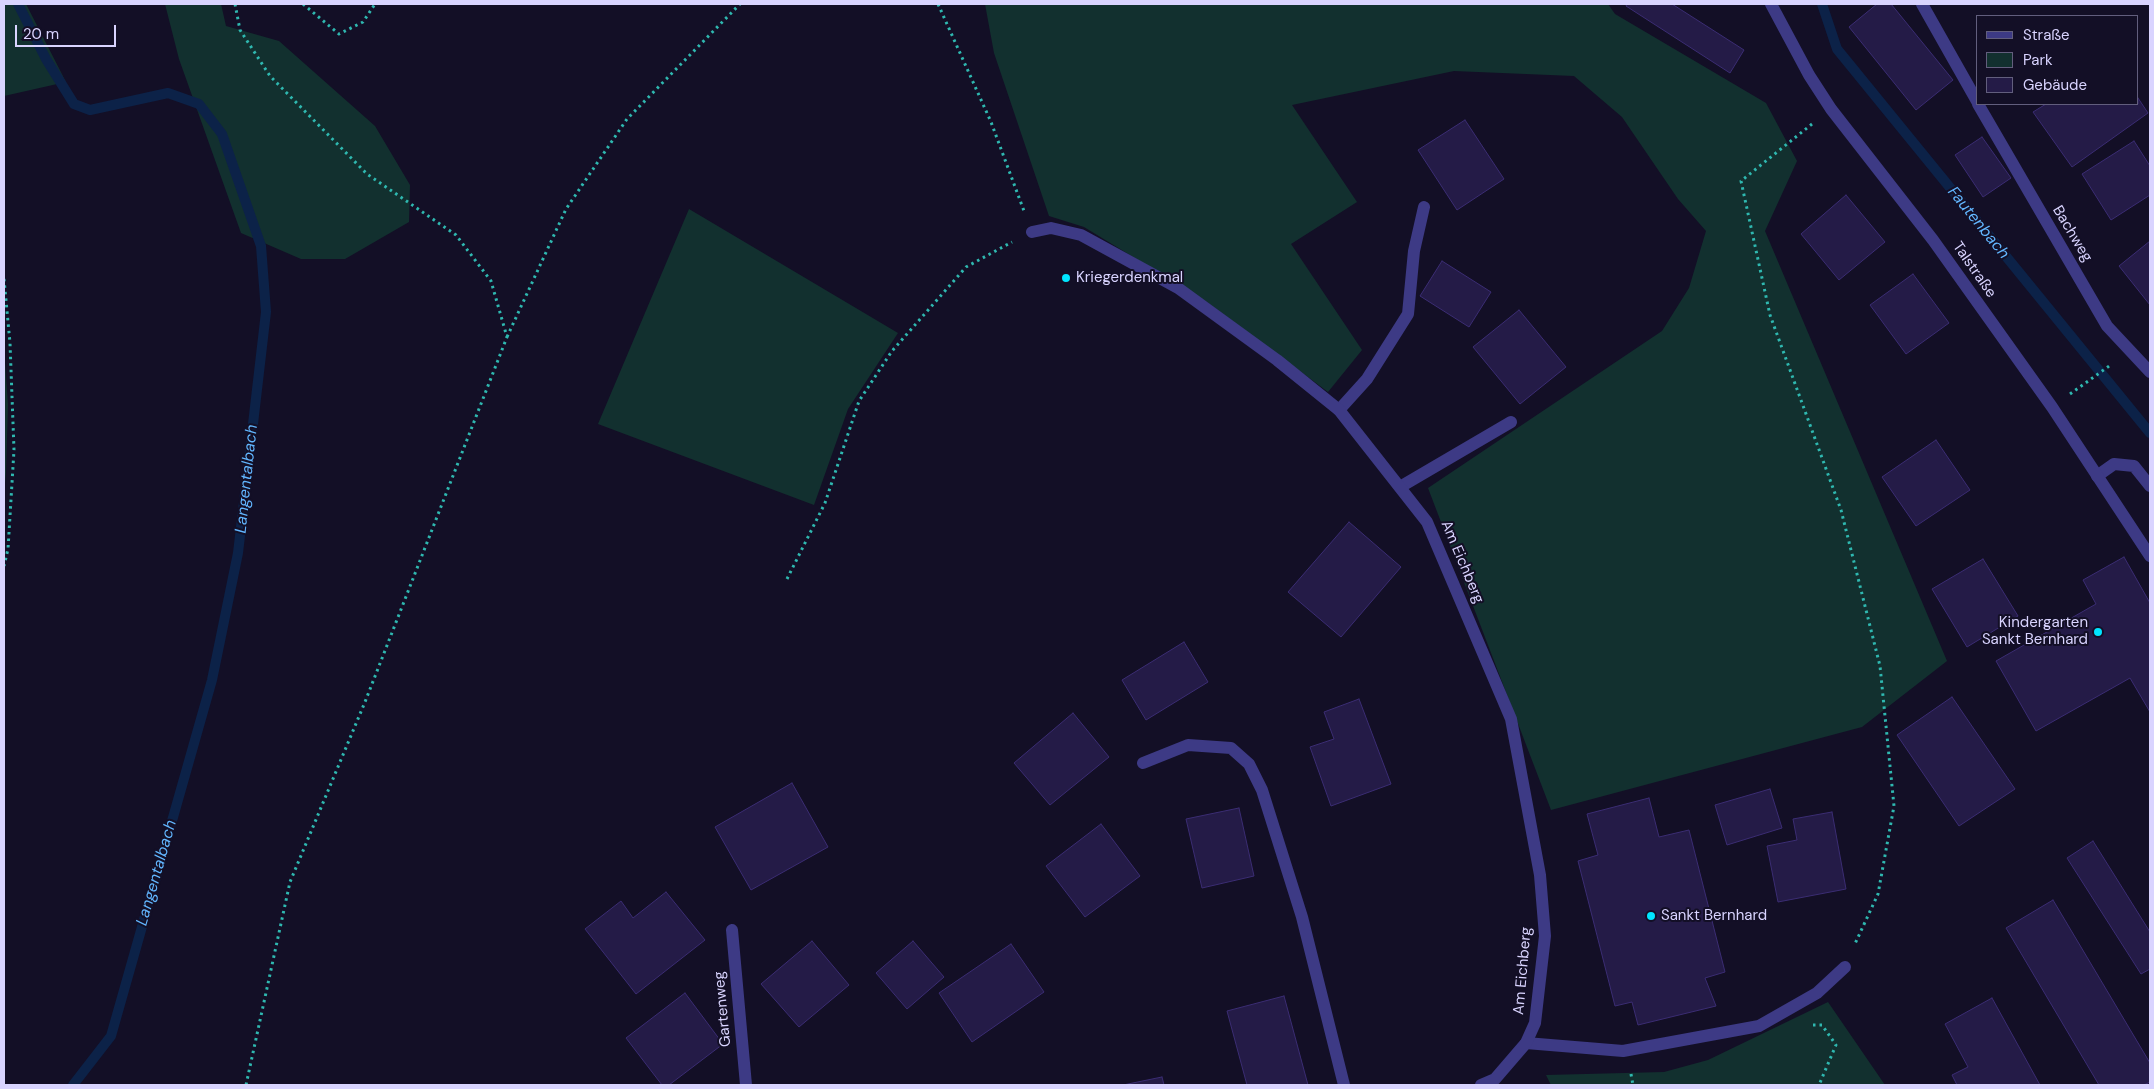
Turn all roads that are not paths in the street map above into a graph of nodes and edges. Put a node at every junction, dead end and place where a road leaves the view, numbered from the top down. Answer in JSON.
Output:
{"nodes":[{"id":1,"x":1770,"y":4,"type":"edge"},
{"id":2,"x":1922,"y":4,"type":"edge"},
{"id":3,"x":1976,"y":100,"type":"edge"},
{"id":4,"x":1979,"y":105,"type":"edge"},
{"id":5,"x":1424,"y":207,"type":"dead end"},
{"id":6,"x":1032,"y":232,"type":"road end"},
{"id":7,"x":2150,"y":372,"type":"edge"},
{"id":8,"x":1339,"y":410,"type":"junction"},
{"id":9,"x":1511,"y":422,"type":"dead end"},
{"id":10,"x":2097,"y":476,"type":"junction"},
{"id":11,"x":2150,"y":486,"type":"edge"},
{"id":12,"x":1400,"y":487,"type":"junction"},
{"id":13,"x":2150,"y":556,"type":"edge"},
{"id":14,"x":1143,"y":763,"type":"dead end"},
{"id":15,"x":732,"y":930,"type":"dead end"},
{"id":16,"x":1844,"y":967,"type":"road end"},
{"id":17,"x":1526,"y":1043,"type":"junction"},
{"id":18,"x":746,"y":1085,"type":"edge"},
{"id":19,"x":1344,"y":1085,"type":"edge"},
{"id":20,"x":1481,"y":1085,"type":"edge"}],
"edges":[{"from":1,"to":10,"type":"street","name":"Talstraße"},
{"from":2,"to":3,"type":"street","name":"Bachweg"},
{"from":4,"to":7,"type":"street","name":"Bachweg"},
{"from":5,"to":8,"type":"street"},
{"from":6,"to":8,"type":"street","name":"Am Eichberg"},
{"from":8,"to":12,"type":"street","name":"Am Eichberg"},
{"from":9,"to":12,"type":"street"},
{"from":10,"to":11,"type":"street"},
{"from":10,"to":13,"type":"street","name":"Talstraße"},
{"from":12,"to":17,"type":"street","name":"Am Eichberg"},
{"from":14,"to":19,"type":"street"},
{"from":15,"to":18,"type":"street","name":"Gartenweg"},
{"from":16,"to":17,"type":"street"},
{"from":17,"to":20,"type":"street","name":"Am Eichberg"}]}
